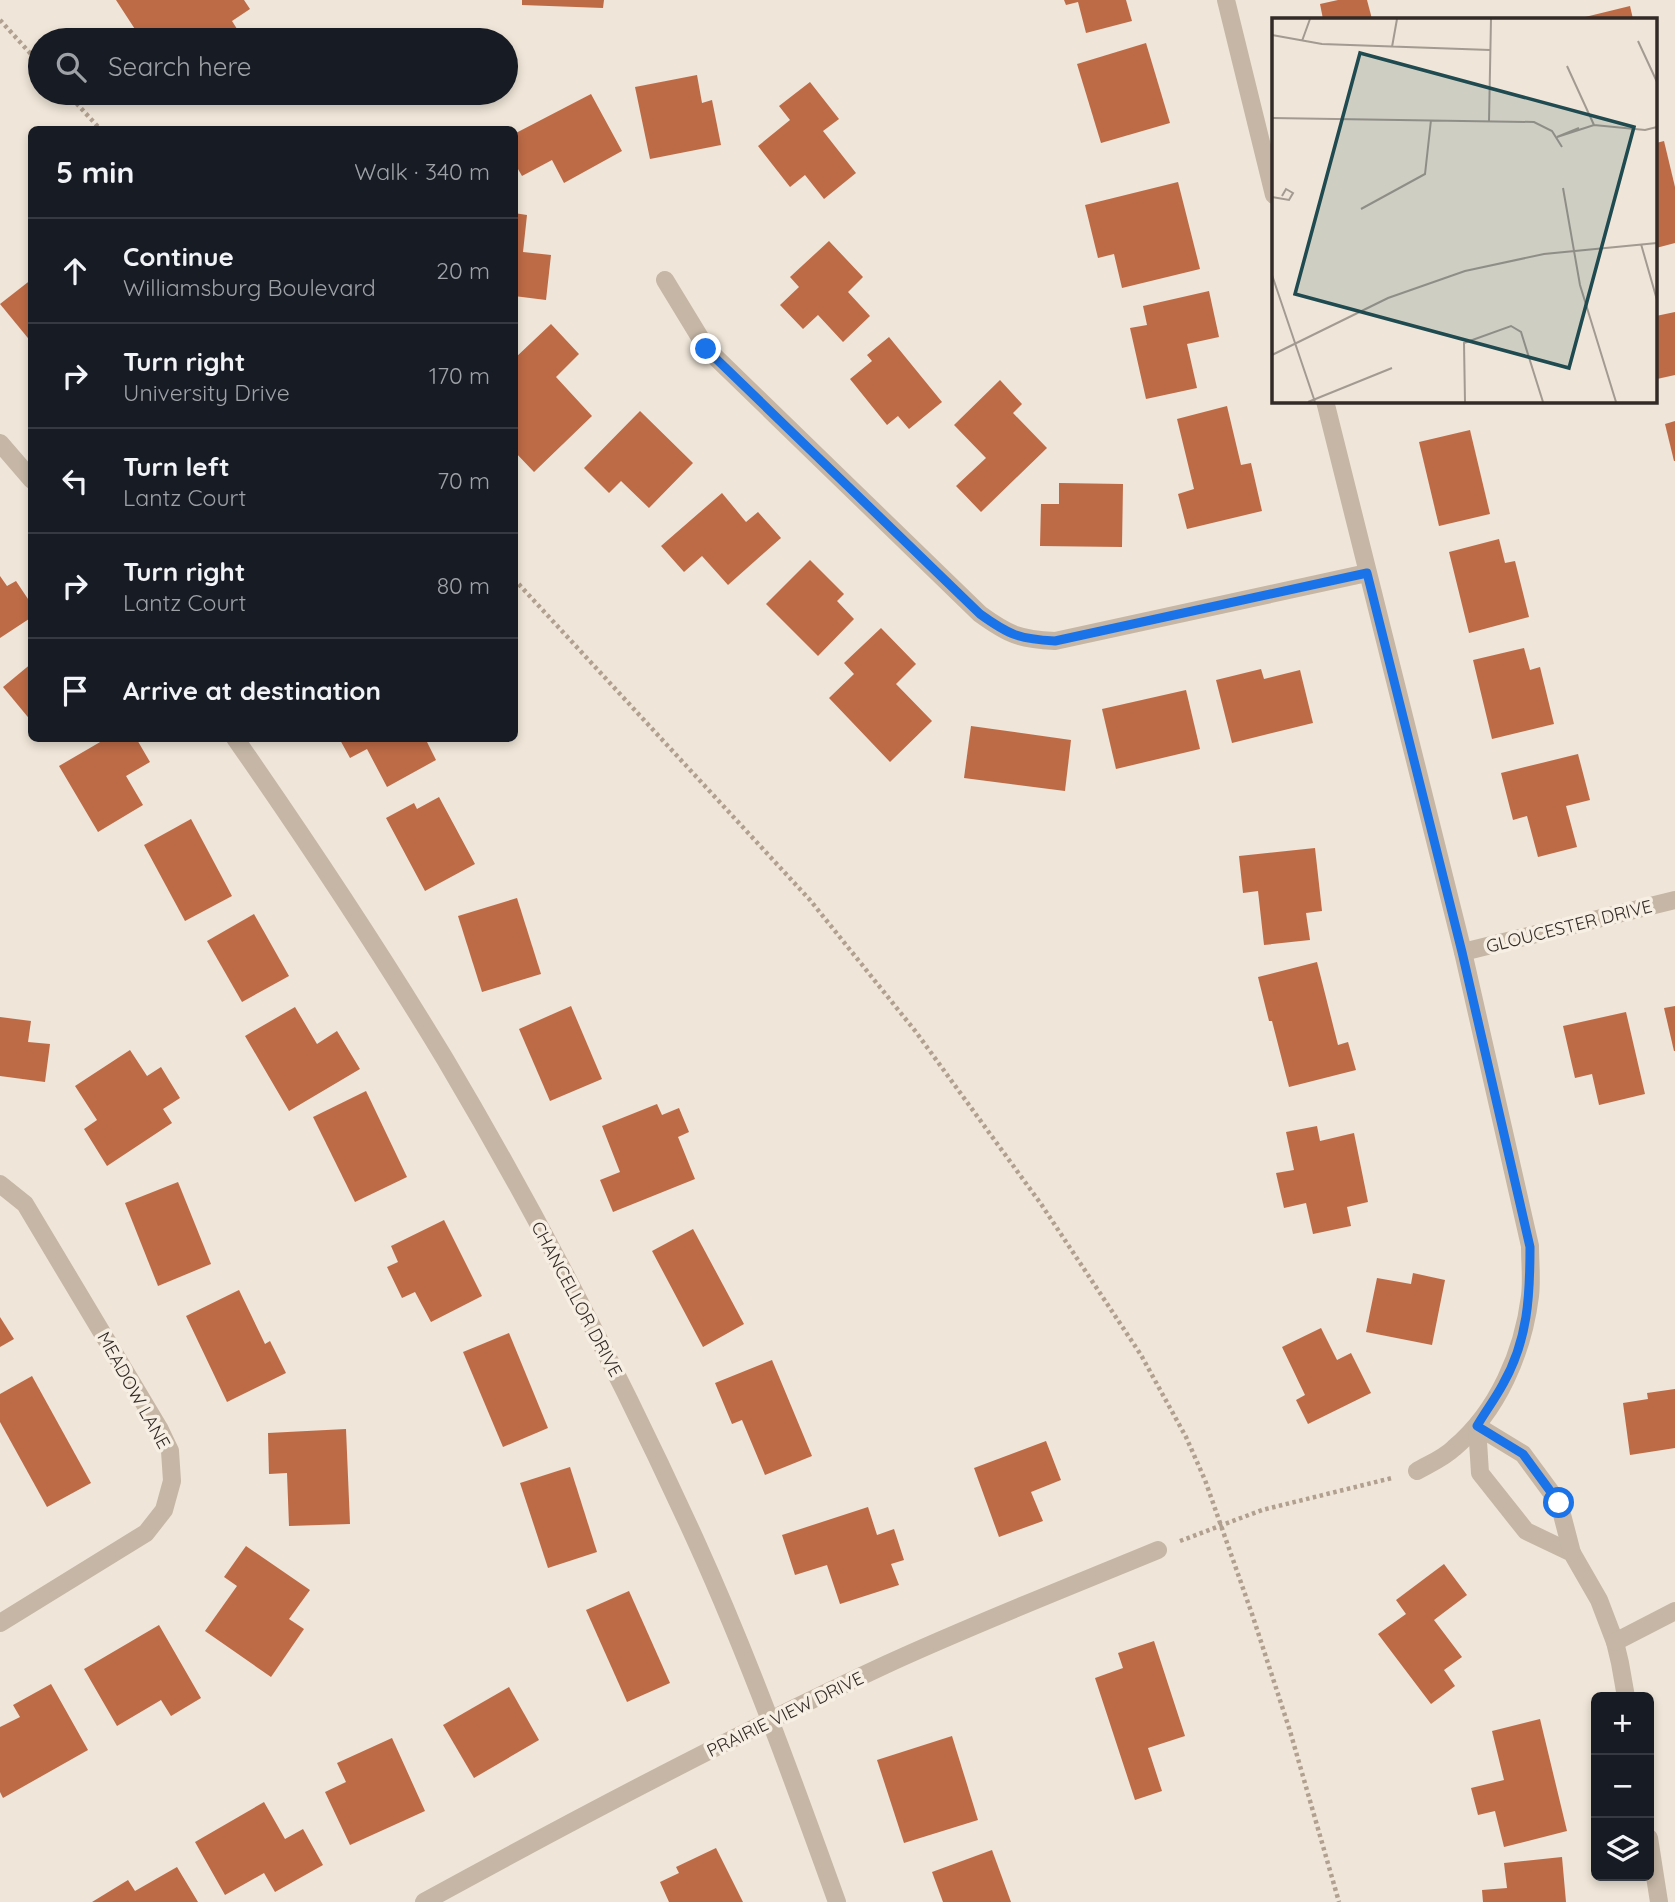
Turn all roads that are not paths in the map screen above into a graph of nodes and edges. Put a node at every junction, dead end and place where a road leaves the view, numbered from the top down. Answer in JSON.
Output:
{"nodes":[{"id":1,"x":1226,"y":0,"type":"edge"},
{"id":2,"x":1272,"y":187,"type":"edge"},
{"id":3,"x":665,"y":280,"type":"dead end"},
{"id":4,"x":1325,"y":402,"type":"edge"},
{"id":5,"x":0,"y":443,"type":"edge"},
{"id":6,"x":28,"y":475,"type":"edge"},
{"id":7,"x":1367,"y":573,"type":"junction"},
{"id":8,"x":238,"y":742,"type":"edge"},
{"id":9,"x":1675,"y":900,"type":"edge"},
{"id":10,"x":1462,"y":952,"type":"junction"},
{"id":11,"x":0,"y":1184,"type":"edge"},
{"id":12,"x":1477,"y":1426,"type":"junction"},
{"id":13,"x":1417,"y":1471,"type":"road end"},
{"id":14,"x":1157,"y":1550,"type":"road end"},
{"id":15,"x":1572,"y":1553,"type":"junction"},
{"id":16,"x":1675,"y":1611,"type":"edge"},
{"id":17,"x":0,"y":1623,"type":"edge"},
{"id":18,"x":1615,"y":1642,"type":"junction"},
{"id":19,"x":1625,"y":1692,"type":"edge"},
{"id":20,"x":771,"y":1720,"type":"junction"},
{"id":21,"x":1654,"y":1870,"type":"edge"},
{"id":22,"x":424,"y":1902,"type":"edge"},
{"id":23,"x":837,"y":1902,"type":"edge"},
{"id":24,"x":1659,"y":1902,"type":"edge"}],
"edges":[{"from":1,"to":2,"type":"street"},
{"from":3,"to":7,"type":"street"},
{"from":4,"to":7,"type":"street"},
{"from":5,"to":6,"type":"street"},
{"from":7,"to":10,"type":"street"},
{"from":8,"to":20,"type":"street","name":"CHANCELLOR DRIVE"},
{"from":9,"to":10,"type":"street","name":"GLOUCESTER DRIVE"},
{"from":10,"to":12,"type":"street"},
{"from":11,"to":17,"type":"street","name":"MEADOW LANE"},
{"from":12,"to":13,"type":"street"},
{"from":12,"to":15,"type":"street"},
{"from":12,"to":15,"type":"street"},
{"from":14,"to":20,"type":"street","name":"PRAIRIE VIEW DRIVE"},
{"from":15,"to":18,"type":"street"},
{"from":16,"to":18,"type":"street"},
{"from":18,"to":19,"type":"street"},
{"from":20,"to":22,"type":"street","name":"PRAIRIE VIEW DRIVE"},
{"from":20,"to":23,"type":"street","name":"CHANCELLOR DRIVE"},
{"from":21,"to":24,"type":"street"}]}
